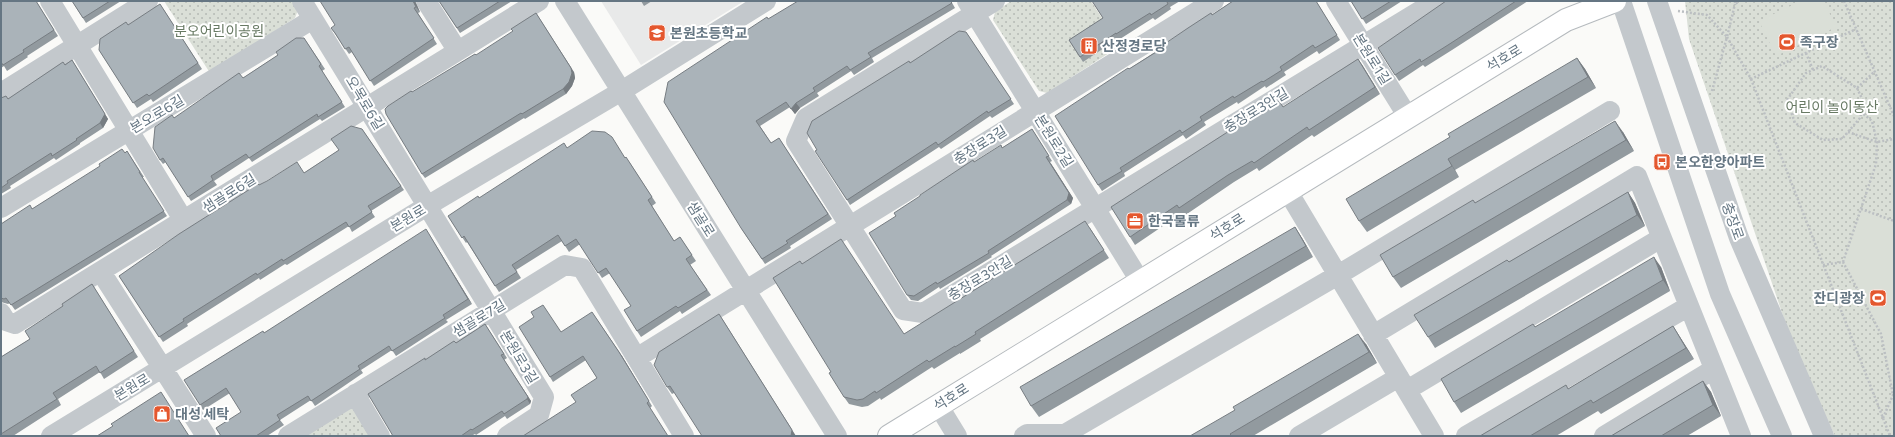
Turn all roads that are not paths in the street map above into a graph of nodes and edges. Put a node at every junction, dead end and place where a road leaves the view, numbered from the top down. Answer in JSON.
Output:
{"nodes":[{"id":1,"x":50,"y":1,"type":"edge"},
{"id":2,"x":148,"y":1,"type":"edge"},
{"id":3,"x":302,"y":1,"type":"edge"},
{"id":4,"x":426,"y":1,"type":"edge"},
{"id":5,"x":539,"y":1,"type":"edge"},
{"id":6,"x":565,"y":1,"type":"edge"},
{"id":7,"x":766,"y":1,"type":"edge"},
{"id":8,"x":995,"y":1,"type":"edge"},
{"id":9,"x":1214,"y":1,"type":"edge"},
{"id":10,"x":1336,"y":1,"type":"edge"},
{"id":11,"x":1436,"y":1,"type":"edge"},
{"id":12,"x":1585,"y":1,"type":"edge"},
{"id":13,"x":1615,"y":1,"type":"edge"},
{"id":14,"x":1621,"y":1,"type":"edge"},
{"id":15,"x":1659,"y":6,"type":"edge"},
{"id":16,"x":971,"y":7,"type":"edge"},
{"id":17,"x":313,"y":19,"type":"junction"},
{"id":18,"x":1566,"y":20,"type":"junction"},
{"id":19,"x":77,"y":44,"type":"junction"},
{"id":20,"x":1364,"y":45,"type":"junction"},
{"id":21,"x":458,"y":50,"type":"junction"},
{"id":22,"x":620,"y":92,"type":"junction"},
{"id":23,"x":1,"y":93,"type":"edge"},
{"id":24,"x":367,"y":107,"type":"junction"},
{"id":25,"x":1035,"y":110,"type":"junction"},
{"id":26,"x":1610,"y":111,"type":"dead end"},
{"id":27,"x":1408,"y":117,"type":"junction"},
{"id":28,"x":130,"y":131,"type":"junction"},
{"id":29,"x":1288,"y":190,"type":"junction"},
{"id":30,"x":427,"y":206,"type":"junction"},
{"id":31,"x":1096,"y":207,"type":"junction"},
{"id":32,"x":1,"y":208,"type":"edge"},
{"id":33,"x":184,"y":221,"type":"junction"},
{"id":34,"x":850,"y":227,"type":"junction"},
{"id":35,"x":1662,"y":238,"type":"junction"},
{"id":36,"x":101,"y":272,"type":"junction"},
{"id":37,"x":1338,"y":275,"type":"junction"},
{"id":38,"x":1140,"y":282,"type":"junction"},
{"id":39,"x":746,"y":290,"type":"junction"},
{"id":40,"x":1689,"y":306,"type":"junction"},
{"id":41,"x":491,"y":310,"type":"junction"},
{"id":42,"x":1,"y":313,"type":"edge"},
{"id":43,"x":1373,"y":335,"type":"junction"},
{"id":44,"x":638,"y":357,"type":"junction"},
{"id":45,"x":163,"y":368,"type":"junction"},
{"id":46,"x":1714,"y":369,"type":"junction"},
{"id":47,"x":1403,"y":384,"type":"junction"},
{"id":48,"x":355,"y":394,"type":"junction"},
{"id":49,"x":938,"y":405,"type":"junction"},
{"id":50,"x":51,"y":436,"type":"edge"},
{"id":51,"x":206,"y":436,"type":"edge"},
{"id":52,"x":288,"y":436,"type":"edge"},
{"id":53,"x":380,"y":436,"type":"edge"},
{"id":54,"x":507,"y":436,"type":"edge"},
{"id":55,"x":684,"y":436,"type":"edge"},
{"id":56,"x":837,"y":436,"type":"edge"},
{"id":57,"x":889,"y":436,"type":"edge"},
{"id":58,"x":957,"y":436,"type":"edge"},
{"id":59,"x":1024,"y":436,"type":"edge"},
{"id":60,"x":1299,"y":436,"type":"edge"},
{"id":61,"x":1434,"y":436,"type":"edge"},
{"id":62,"x":1466,"y":436,"type":"edge"},
{"id":63,"x":1604,"y":436,"type":"edge"},
{"id":64,"x":1741,"y":436,"type":"edge"},
{"id":65,"x":1782,"y":436,"type":"edge"},
{"id":66,"x":1824,"y":436,"type":"edge"}],
"edges":[{"from":1,"to":19,"type":"street"},
{"from":2,"to":19,"type":"street"},
{"from":3,"to":17,"type":"street","name":"오목로6길"},
{"from":4,"to":21,"type":"street"},
{"from":5,"to":21,"type":"street","name":"샘골로6길"},
{"from":6,"to":22,"type":"street","name":"샘골로"},
{"from":7,"to":22,"type":"street","name":"본원로"},
{"from":8,"to":16,"type":"street","name":"충장로3안길"},
{"from":9,"to":25,"type":"street","name":"충장로3길"},
{"from":10,"to":20,"type":"street","name":"본원로1길"},
{"from":11,"to":20,"type":"street","name":"충장로3안길"},
{"from":12,"to":18,"type":"main road","name":"석호로"},
{"from":13,"to":18,"type":"main road","name":"석호로"},
{"from":14,"to":65,"type":"street"},
{"from":15,"to":66,"type":"street","name":"충장로"},
{"from":16,"to":25,"type":"street","name":"본원로2길"},
{"from":16,"to":34,"type":"street","name":"충장로3안길"},
{"from":17,"to":24,"type":"street","name":"오목로6길"},
{"from":17,"to":28,"type":"street","name":"본오로6길"},
{"from":18,"to":27,"type":"main road","name":"석호로"},
{"from":19,"to":23,"type":"street"},
{"from":19,"to":28,"type":"street"},
{"from":20,"to":27,"type":"street","name":"본원로1길"},
{"from":20,"to":31,"type":"street","name":"충장로3안길"},
{"from":21,"to":24,"type":"street","name":"샘골로6길"},
{"from":22,"to":30,"type":"street","name":"본원로"},
{"from":22,"to":39,"type":"street","name":"샘골로"},
{"from":24,"to":30,"type":"street","name":"오목로6길"},
{"from":24,"to":33,"type":"street","name":"샘골로6길"},
{"from":25,"to":31,"type":"street","name":"본원로2길"},
{"from":25,"to":34,"type":"street","name":"충장로3길"},
{"from":26,"to":37,"type":"street"},
{"from":27,"to":29,"type":"main road","name":"석호로"},
{"from":28,"to":32,"type":"street","name":"본오로6길"},
{"from":28,"to":33,"type":"street"},
{"from":29,"to":37,"type":"street"},
{"from":29,"to":38,"type":"main road","name":"석호로"},
{"from":30,"to":41,"type":"street","name":"본원로3길"},
{"from":30,"to":45,"type":"street","name":"본원로"},
{"from":31,"to":34,"type":"street","name":"충장로3안길"},
{"from":31,"to":38,"type":"street","name":"본원로2길"},
{"from":33,"to":36,"type":"street","name":"샘골로6길"},
{"from":34,"to":39,"type":"street","name":"충장로3길"},
{"from":35,"to":40,"type":"street"},
{"from":35,"to":43,"type":"street"},
{"from":35,"to":47,"type":"street"},
{"from":36,"to":42,"type":"street","name":"샘골로6길"},
{"from":36,"to":45,"type":"street"},
{"from":37,"to":43,"type":"street"},
{"from":37,"to":59,"type":"street"},
{"from":38,"to":49,"type":"main road","name":"석호로"},
{"from":39,"to":44,"type":"street"},
{"from":39,"to":56,"type":"street","name":"샘골로"},
{"from":40,"to":46,"type":"street"},
{"from":40,"to":62,"type":"street"},
{"from":41,"to":44,"type":"street","name":"샘골로7길"},
{"from":41,"to":48,"type":"street","name":"샘골로7길"},
{"from":41,"to":54,"type":"street","name":"본원로3길"},
{"from":43,"to":47,"type":"street"},
{"from":44,"to":55,"type":"street","name":"샘골로7길"},
{"from":45,"to":50,"type":"street","name":"본원로"},
{"from":45,"to":51,"type":"street"},
{"from":46,"to":63,"type":"street"},
{"from":46,"to":64,"type":"street"},
{"from":47,"to":60,"type":"street"},
{"from":47,"to":61,"type":"street"},
{"from":48,"to":52,"type":"street","name":"샘골로7길"},
{"from":48,"to":53,"type":"street"},
{"from":49,"to":57,"type":"main road","name":"석호로"},
{"from":49,"to":58,"type":"street"}]}
